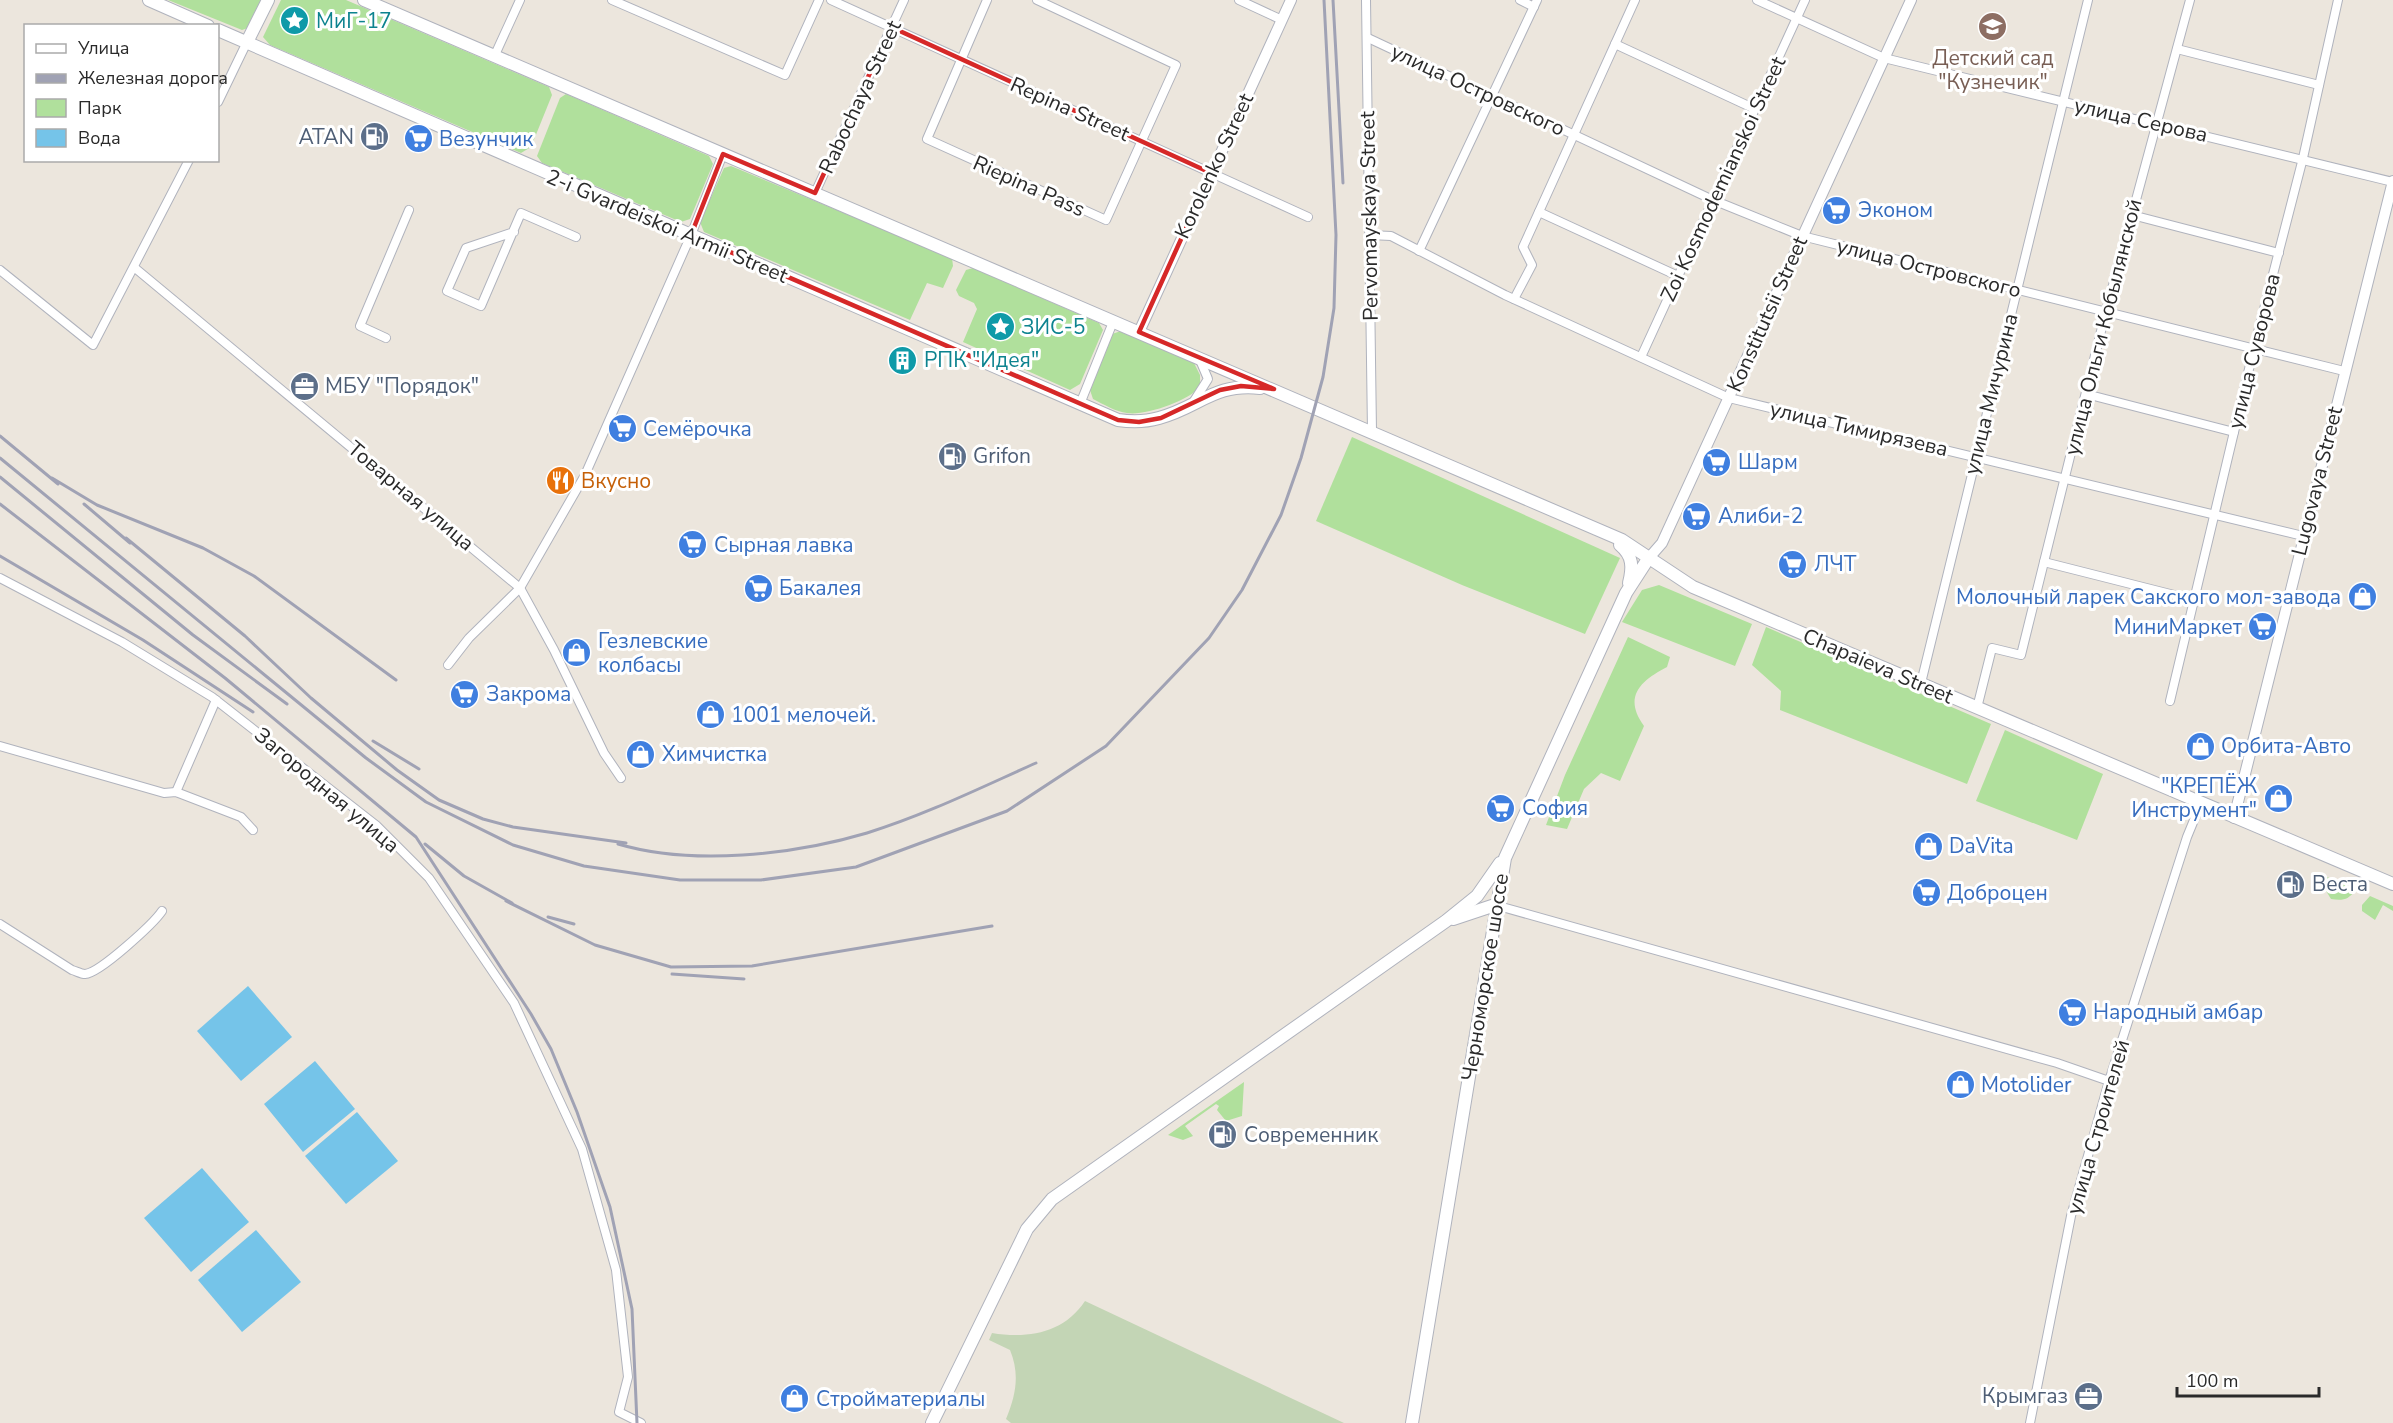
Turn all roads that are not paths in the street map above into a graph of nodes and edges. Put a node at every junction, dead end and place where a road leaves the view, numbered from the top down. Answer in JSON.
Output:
{"nodes":[{"id":1,"x":149,"y":0,"type":"edge"},
{"id":2,"x":268,"y":0,"type":"edge"},
{"id":3,"x":364,"y":0,"type":"edge"},
{"id":4,"x":520,"y":0,"type":"edge"},
{"id":5,"x":612,"y":0,"type":"edge"},
{"id":6,"x":819,"y":0,"type":"edge"},
{"id":7,"x":831,"y":0,"type":"edge"},
{"id":8,"x":904,"y":0,"type":"edge"},
{"id":9,"x":987,"y":0,"type":"edge"},
{"id":10,"x":1037,"y":0,"type":"edge"},
{"id":11,"x":1239,"y":0,"type":"edge"},
{"id":12,"x":1291,"y":0,"type":"edge"},
{"id":13,"x":1366,"y":0,"type":"edge"},
{"id":14,"x":1520,"y":0,"type":"edge"},
{"id":15,"x":1635,"y":0,"type":"edge"},
{"id":16,"x":1757,"y":0,"type":"edge"},
{"id":17,"x":1805,"y":0,"type":"edge"},
{"id":18,"x":1911,"y":0,"type":"edge"},
{"id":19,"x":2088,"y":0,"type":"edge"},
{"id":20,"x":2190,"y":0,"type":"edge"},
{"id":21,"x":2338,"y":0,"type":"edge"},
{"id":22,"x":1535,"y":3,"type":"edge"},
{"id":23,"x":1797,"y":18,"type":"junction"},
{"id":24,"x":1282,"y":20,"type":"junction"},
{"id":25,"x":203,"y":24,"type":"edge"},
{"id":26,"x":891,"y":27,"type":"junction"},
{"id":27,"x":219,"y":30,"type":"edge"},
{"id":28,"x":1368,"y":38,"type":"junction"},
{"id":29,"x":247,"y":42,"type":"junction"},
{"id":30,"x":1616,"y":44,"type":"junction"},
{"id":31,"x":2177,"y":48,"type":"junction"},
{"id":32,"x":494,"y":57,"type":"junction"},
{"id":33,"x":1884,"y":58,"type":"junction"},
{"id":34,"x":960,"y":59,"type":"junction"},
{"id":35,"x":2319,"y":85,"type":"junction"},
{"id":36,"x":1493,"y":96,"type":"junction"},
{"id":37,"x":219,"y":100,"type":"edge"},
{"id":38,"x":2062,"y":101,"type":"junction"},
{"id":39,"x":1755,"y":109,"type":"junction"},
{"id":40,"x":2156,"y":124,"type":"junction"},
{"id":41,"x":1575,"y":135,"type":"junction"},
{"id":42,"x":1142,"y":142,"type":"junction"},
{"id":43,"x":723,"y":154,"type":"junction"},
{"id":44,"x":2303,"y":158,"type":"junction"},
{"id":45,"x":188,"y":162,"type":"edge"},
{"id":46,"x":1210,"y":173,"type":"junction"},
{"id":47,"x":2393,"y":181,"type":"edge"},
{"id":48,"x":815,"y":194,"type":"junction"},
{"id":49,"x":1713,"y":200,"type":"junction"},
{"id":50,"x":409,"y":210,"type":"dead end"},
{"id":51,"x":1539,"y":212,"type":"junction"},
{"id":52,"x":2132,"y":215,"type":"junction"},
{"id":53,"x":1308,"y":217,"type":"dead end"},
{"id":54,"x":514,"y":232,"type":"junction"},
{"id":55,"x":691,"y":235,"type":"junction"},
{"id":56,"x":1370,"y":235,"type":"junction"},
{"id":57,"x":1802,"y":236,"type":"junction"},
{"id":58,"x":576,"y":237,"type":"dead end"},
{"id":59,"x":1419,"y":251,"type":"junction"},
{"id":60,"x":2278,"y":253,"type":"junction"},
{"id":61,"x":135,"y":268,"type":"junction"},
{"id":62,"x":0,"y":270,"type":"edge"},
{"id":63,"x":1678,"y":276,"type":"junction"},
{"id":64,"x":2017,"y":289,"type":"junction"},
{"id":65,"x":1515,"y":299,"type":"junction"},
{"id":66,"x":2106,"y":311,"type":"junction"},
{"id":67,"x":1113,"y":322,"type":"junction"},
{"id":68,"x":1139,"y":332,"type":"junction"},
{"id":69,"x":386,"y":338,"type":"dead end"},
{"id":70,"x":2254,"y":348,"type":"junction"},
{"id":71,"x":1641,"y":357,"type":"junction"},
{"id":72,"x":1200,"y":358,"type":"junction"},
{"id":73,"x":2344,"y":371,"type":"junction"},
{"id":74,"x":1274,"y":389,"type":"junction"},
{"id":75,"x":2085,"y":394,"type":"junction"},
{"id":76,"x":1729,"y":398,"type":"junction"},
{"id":77,"x":1192,"y":403,"type":"junction"},
{"id":78,"x":1080,"y":404,"type":"junction"},
{"id":79,"x":1372,"y":432,"type":"junction"},
{"id":80,"x":2234,"y":432,"type":"junction"},
{"id":81,"x":1975,"y":457,"type":"junction"},
{"id":82,"x":2065,"y":477,"type":"junction"},
{"id":83,"x":2214,"y":514,"type":"junction"},
{"id":84,"x":1582,"y":523,"type":"junction"},
{"id":85,"x":2302,"y":536,"type":"junction"},
{"id":86,"x":1648,"y":559,"type":"junction"},
{"id":87,"x":2044,"y":562,"type":"junction"},
{"id":88,"x":0,"y":578,"type":"edge"},
{"id":89,"x":520,"y":588,"type":"junction"},
{"id":90,"x":1626,"y":593,"type":"junction"},
{"id":91,"x":2194,"y":600,"type":"junction"},
{"id":92,"x":448,"y":665,"type":"dead end"},
{"id":93,"x":1921,"y":683,"type":"junction"},
{"id":94,"x":216,"y":700,"type":"junction"},
{"id":95,"x":2170,"y":701,"type":"dead end"},
{"id":96,"x":1977,"y":708,"type":"junction"},
{"id":97,"x":0,"y":746,"type":"edge"},
{"id":98,"x":621,"y":778,"type":"dead end"},
{"id":99,"x":176,"y":792,"type":"junction"},
{"id":100,"x":2200,"y":803,"type":"junction"},
{"id":101,"x":2234,"y":818,"type":"junction"},
{"id":102,"x":253,"y":830,"type":"dead end"},
{"id":103,"x":1504,"y":858,"type":"junction"},
{"id":104,"x":2393,"y":884,"type":"edge"},
{"id":105,"x":1496,"y":905,"type":"junction"},
{"id":106,"x":162,"y":910,"type":"dead end"},
{"id":107,"x":1446,"y":921,"type":"junction"},
{"id":108,"x":0,"y":924,"type":"edge"},
{"id":109,"x":2109,"y":1081,"type":"junction"},
{"id":110,"x":640,"y":1423,"type":"edge"},
{"id":111,"x":932,"y":1423,"type":"edge"},
{"id":112,"x":1412,"y":1423,"type":"edge"},
{"id":113,"x":2030,"y":1423,"type":"edge"}],
"edges":[{"from":1,"to":25,"type":"main road"},
{"from":2,"to":29,"type":"main road"},
{"from":3,"to":32,"type":"main road"},
{"from":4,"to":32,"type":"street"},
{"from":5,"to":6,"type":"street"},
{"from":7,"to":26,"type":"street","name":"Repina Street"},
{"from":8,"to":26,"type":"street","name":"Rabochaya Street"},
{"from":9,"to":34,"type":"street","name":"Riepina Pass"},
{"from":10,"to":42,"type":"street","name":"Riepina Pass"},
{"from":11,"to":24,"type":"street"},
{"from":12,"to":24,"type":"street","name":"Korolenko Street"},
{"from":13,"to":28,"type":"street","name":"Pervomayskaya Street"},
{"from":14,"to":22,"type":"street"},
{"from":15,"to":30,"type":"street"},
{"from":16,"to":23,"type":"street","name":"улица Серова"},
{"from":17,"to":23,"type":"street","name":"Zoi Kosmodemianskoi Street"},
{"from":18,"to":33,"type":"street","name":"Konstitutsii Street"},
{"from":19,"to":38,"type":"street","name":"улица Мичурина"},
{"from":20,"to":31,"type":"street","name":"улица Ольги Кобылянской"},
{"from":21,"to":35,"type":"street","name":"улица Суворова"},
{"from":22,"to":36,"type":"street"},
{"from":23,"to":33,"type":"street","name":"улица Серова"},
{"from":23,"to":39,"type":"street","name":"Zoi Kosmodemianskoi Street"},
{"from":24,"to":46,"type":"street","name":"Korolenko Street"},
{"from":26,"to":34,"type":"street","name":"Repina Street"},
{"from":26,"to":48,"type":"street","name":"Rabochaya Street"},
{"from":27,"to":29,"type":"main road","name":"2-i Gvardeiskoi Armii Street"},
{"from":28,"to":36,"type":"street","name":"улица Островского"},
{"from":28,"to":56,"type":"street","name":"Pervomayskaya Street"},
{"from":29,"to":37,"type":"street"},
{"from":29,"to":55,"type":"main road","name":"2-i Gvardeiskoi Armii Street"},
{"from":30,"to":39,"type":"street"},
{"from":30,"to":41,"type":"street"},
{"from":31,"to":35,"type":"street"},
{"from":31,"to":40,"type":"street","name":"улица Ольги Кобылянской"},
{"from":32,"to":43,"type":"main road"},
{"from":33,"to":38,"type":"street","name":"улица Серова"},
{"from":33,"to":57,"type":"street","name":"Konstitutsii Street"},
{"from":34,"to":42,"type":"street","name":"Repina Street"},
{"from":34,"to":42,"type":"street","name":"Riepina Pass"},
{"from":35,"to":44,"type":"street","name":"улица Суворова"},
{"from":36,"to":41,"type":"street","name":"улица Островского"},
{"from":36,"to":59,"type":"street"},
{"from":38,"to":40,"type":"street","name":"улица Серова"},
{"from":38,"to":64,"type":"street","name":"улица Мичурина"},
{"from":39,"to":49,"type":"street","name":"Zoi Kosmodemianskoi Street"},
{"from":40,"to":44,"type":"street","name":"улица Серова"},
{"from":40,"to":52,"type":"street","name":"улица Ольги Кобылянской"},
{"from":41,"to":49,"type":"street","name":"улица Островского"},
{"from":41,"to":51,"type":"street"},
{"from":42,"to":46,"type":"street","name":"Repina Street"},
{"from":43,"to":48,"type":"main road"},
{"from":43,"to":55,"type":"street"},
{"from":44,"to":47,"type":"street","name":"улица Серова"},
{"from":44,"to":60,"type":"street","name":"улица Суворова"},
{"from":45,"to":61,"type":"street"},
{"from":46,"to":53,"type":"street","name":"Repina Street"},
{"from":46,"to":68,"type":"street","name":"Korolenko Street"},
{"from":47,"to":73,"type":"street","name":"Lugovaya Street"},
{"from":48,"to":67,"type":"main road"},
{"from":49,"to":57,"type":"street","name":"улица Островского"},
{"from":49,"to":63,"type":"street","name":"Zoi Kosmodemianskoi Street"},
{"from":50,"to":69,"type":"street"},
{"from":51,"to":63,"type":"street"},
{"from":51,"to":65,"type":"street"},
{"from":52,"to":60,"type":"street"},
{"from":52,"to":66,"type":"street","name":"улица Ольги Кобылянской"},
{"from":54,"to":54,"type":"street"},
{"from":54,"to":58,"type":"street"},
{"from":55,"to":78,"type":"main road","name":"2-i Gvardeiskoi Armii Street"},
{"from":55,"to":89,"type":"street"},
{"from":56,"to":59,"type":"street","name":"улица Тимирязева"},
{"from":56,"to":79,"type":"street","name":"Pervomayskaya Street"},
{"from":57,"to":64,"type":"street","name":"улица Островского"},
{"from":57,"to":76,"type":"street","name":"Konstitutsii Street"},
{"from":59,"to":65,"type":"street","name":"улица Тимирязева"},
{"from":60,"to":70,"type":"street","name":"улица Суворова"},
{"from":61,"to":62,"type":"street"},
{"from":61,"to":89,"type":"street","name":"Товарная улица"},
{"from":63,"to":71,"type":"street","name":"Zoi Kosmodemianskoi Street"},
{"from":64,"to":66,"type":"street","name":"улица Островского"},
{"from":64,"to":81,"type":"street","name":"улица Мичурина"},
{"from":65,"to":71,"type":"street","name":"улица Тимирязева"},
{"from":66,"to":70,"type":"street","name":"улица Островского"},
{"from":66,"to":75,"type":"street","name":"улица Ольги Кобылянской"},
{"from":67,"to":68,"type":"main road"},
{"from":67,"to":78,"type":"street"},
{"from":68,"to":72,"type":"main road"},
{"from":70,"to":73,"type":"street","name":"улица Островского"},
{"from":70,"to":80,"type":"street","name":"улица Суворова"},
{"from":71,"to":76,"type":"street","name":"улица Тимирязева"},
{"from":72,"to":74,"type":"main road","name":"Chapaieva Street"},
{"from":72,"to":77,"type":"street"},
{"from":73,"to":85,"type":"street","name":"Lugovaya Street"},
{"from":74,"to":77,"type":"main road"},
{"from":74,"to":79,"type":"main road","name":"Chapaieva Street"},
{"from":75,"to":80,"type":"street"},
{"from":75,"to":82,"type":"street","name":"улица Ольги Кобылянской"},
{"from":76,"to":81,"type":"street","name":"улица Тимирязева"},
{"from":76,"to":86,"type":"street","name":"Konstitutsii Street"},
{"from":77,"to":78,"type":"main road","name":"2-i Gvardeiskoi Armii Street"},
{"from":79,"to":84,"type":"main road","name":"Chapaieva Street"},
{"from":80,"to":83,"type":"street","name":"улица Суворова"},
{"from":81,"to":82,"type":"street","name":"улица Тимирязева"},
{"from":81,"to":93,"type":"street","name":"улица Мичурина"},
{"from":82,"to":83,"type":"street","name":"улица Тимирязева"},
{"from":82,"to":87,"type":"street","name":"улица Ольги Кобылянской"},
{"from":83,"to":85,"type":"street","name":"улица Тимирязева"},
{"from":83,"to":91,"type":"street","name":"улица Суворова"},
{"from":84,"to":86,"type":"main road","name":"Chapaieva Street"},
{"from":84,"to":90,"type":"main road"},
{"from":85,"to":101,"type":"street","name":"Lugovaya Street"},
{"from":86,"to":90,"type":"main road","name":"Черноморское шоссе"},
{"from":86,"to":93,"type":"main road","name":"Chapaieva Street"},
{"from":87,"to":91,"type":"street"},
{"from":87,"to":96,"type":"street","name":"улица Ольги Кобылянской"},
{"from":88,"to":94,"type":"street","name":"Загородная улица"},
{"from":89,"to":92,"type":"street"},
{"from":89,"to":98,"type":"street","name":"Товарная улица"},
{"from":90,"to":103,"type":"main road","name":"Черноморское шоссе"},
{"from":91,"to":95,"type":"street","name":"улица Суворова"},
{"from":93,"to":96,"type":"main road","name":"Chapaieva Street"},
{"from":94,"to":99,"type":"street"},
{"from":94,"to":110,"type":"street","name":"Загородная улица"},
{"from":96,"to":100,"type":"main road","name":"Chapaieva Street"},
{"from":97,"to":99,"type":"street"},
{"from":99,"to":102,"type":"street"},
{"from":100,"to":101,"type":"main road","name":"Chapaieva Street"},
{"from":100,"to":109,"type":"street","name":"улица Строителей"},
{"from":101,"to":104,"type":"main road","name":"Chapaieva Street"},
{"from":103,"to":105,"type":"main road","name":"Черноморское шоссе"},
{"from":103,"to":107,"type":"main road"},
{"from":105,"to":107,"type":"main road"},
{"from":105,"to":109,"type":"street"},
{"from":105,"to":112,"type":"main road","name":"Черноморское шоссе"},
{"from":106,"to":108,"type":"street"},
{"from":107,"to":111,"type":"main road"},
{"from":109,"to":113,"type":"street","name":"улица Строителей"}]}
